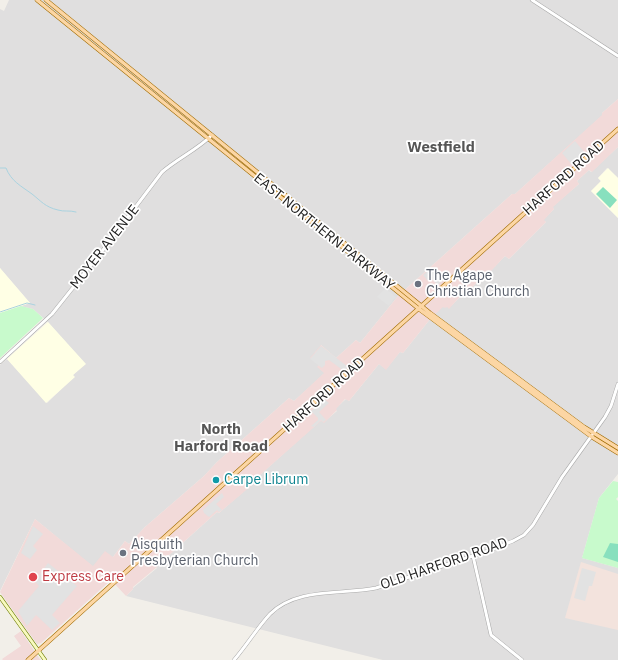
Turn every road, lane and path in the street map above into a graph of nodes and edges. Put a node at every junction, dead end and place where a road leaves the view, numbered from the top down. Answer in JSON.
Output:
{"nodes":[{"id":1,"x":37,"y":0,"type":"edge"},
{"id":2,"x":46,"y":0,"type":"edge"},
{"id":3,"x":532,"y":0,"type":"edge"},
{"id":4,"x":111,"y":53,"type":"junction"},
{"id":5,"x":618,"y":56,"type":"edge"},
{"id":6,"x":107,"y":57,"type":"junction"},
{"id":7,"x":618,"y":129,"type":"edge"},
{"id":8,"x":210,"y":137,"type":"junction"},
{"id":9,"x":420,"y":307,"type":"junction"},
{"id":10,"x":0,"y":362,"type":"edge"},
{"id":11,"x":618,"y":384,"type":"edge"},
{"id":12,"x":593,"y":436,"type":"junction"},
{"id":13,"x":618,"y":448,"type":"edge"},
{"id":14,"x":618,"y":453,"type":"edge"},
{"id":15,"x":472,"y":556,"type":"junction"},
{"id":16,"x":0,"y":596,"type":"edge"},
{"id":17,"x":38,"y":651,"type":"junction"},
{"id":18,"x":28,"y":660,"type":"edge"},
{"id":19,"x":45,"y":660,"type":"edge"},
{"id":20,"x":234,"y":660,"type":"edge"},
{"id":21,"x":522,"y":660,"type":"edge"}],
"edges":[{"from":1,"to":6,"type":"main road","name":"EAST NORTHERN PARKWAY"},
{"from":2,"to":4,"type":"main road","name":"EAST NORTHERN PARKWAY"},
{"from":3,"to":5,"type":"street"},
{"from":4,"to":6,"type":"main road"},
{"from":4,"to":8,"type":"main road","name":"EAST NORTHERN PARKWAY"},
{"from":6,"to":8,"type":"main road","name":"EAST NORTHERN PARKWAY"},
{"from":7,"to":9,"type":"main road","name":"HARFORD ROAD"},
{"from":8,"to":9,"type":"main road","name":"EAST NORTHERN PARKWAY"},
{"from":8,"to":10,"type":"street","name":"MOYER AVENUE"},
{"from":9,"to":12,"type":"main road","name":"EAST NORTHERN PARKWAY"},
{"from":9,"to":17,"type":"main road","name":"HARFORD ROAD"},
{"from":11,"to":12,"type":"street","name":"OLD HARFORD ROAD"},
{"from":12,"to":13,"type":"main road","name":"EAST NORTHERN PARKWAY"},
{"from":12,"to":14,"type":"main road","name":"EAST NORTHERN PARKWAY"},
{"from":12,"to":15,"type":"street","name":"OLD HARFORD ROAD"},
{"from":15,"to":20,"type":"street","name":"OLD HARFORD ROAD"},
{"from":15,"to":21,"type":"street"},
{"from":16,"to":17,"type":"main road"},
{"from":17,"to":18,"type":"main road","name":"HARFORD ROAD"},
{"from":17,"to":19,"type":"main road"}]}
